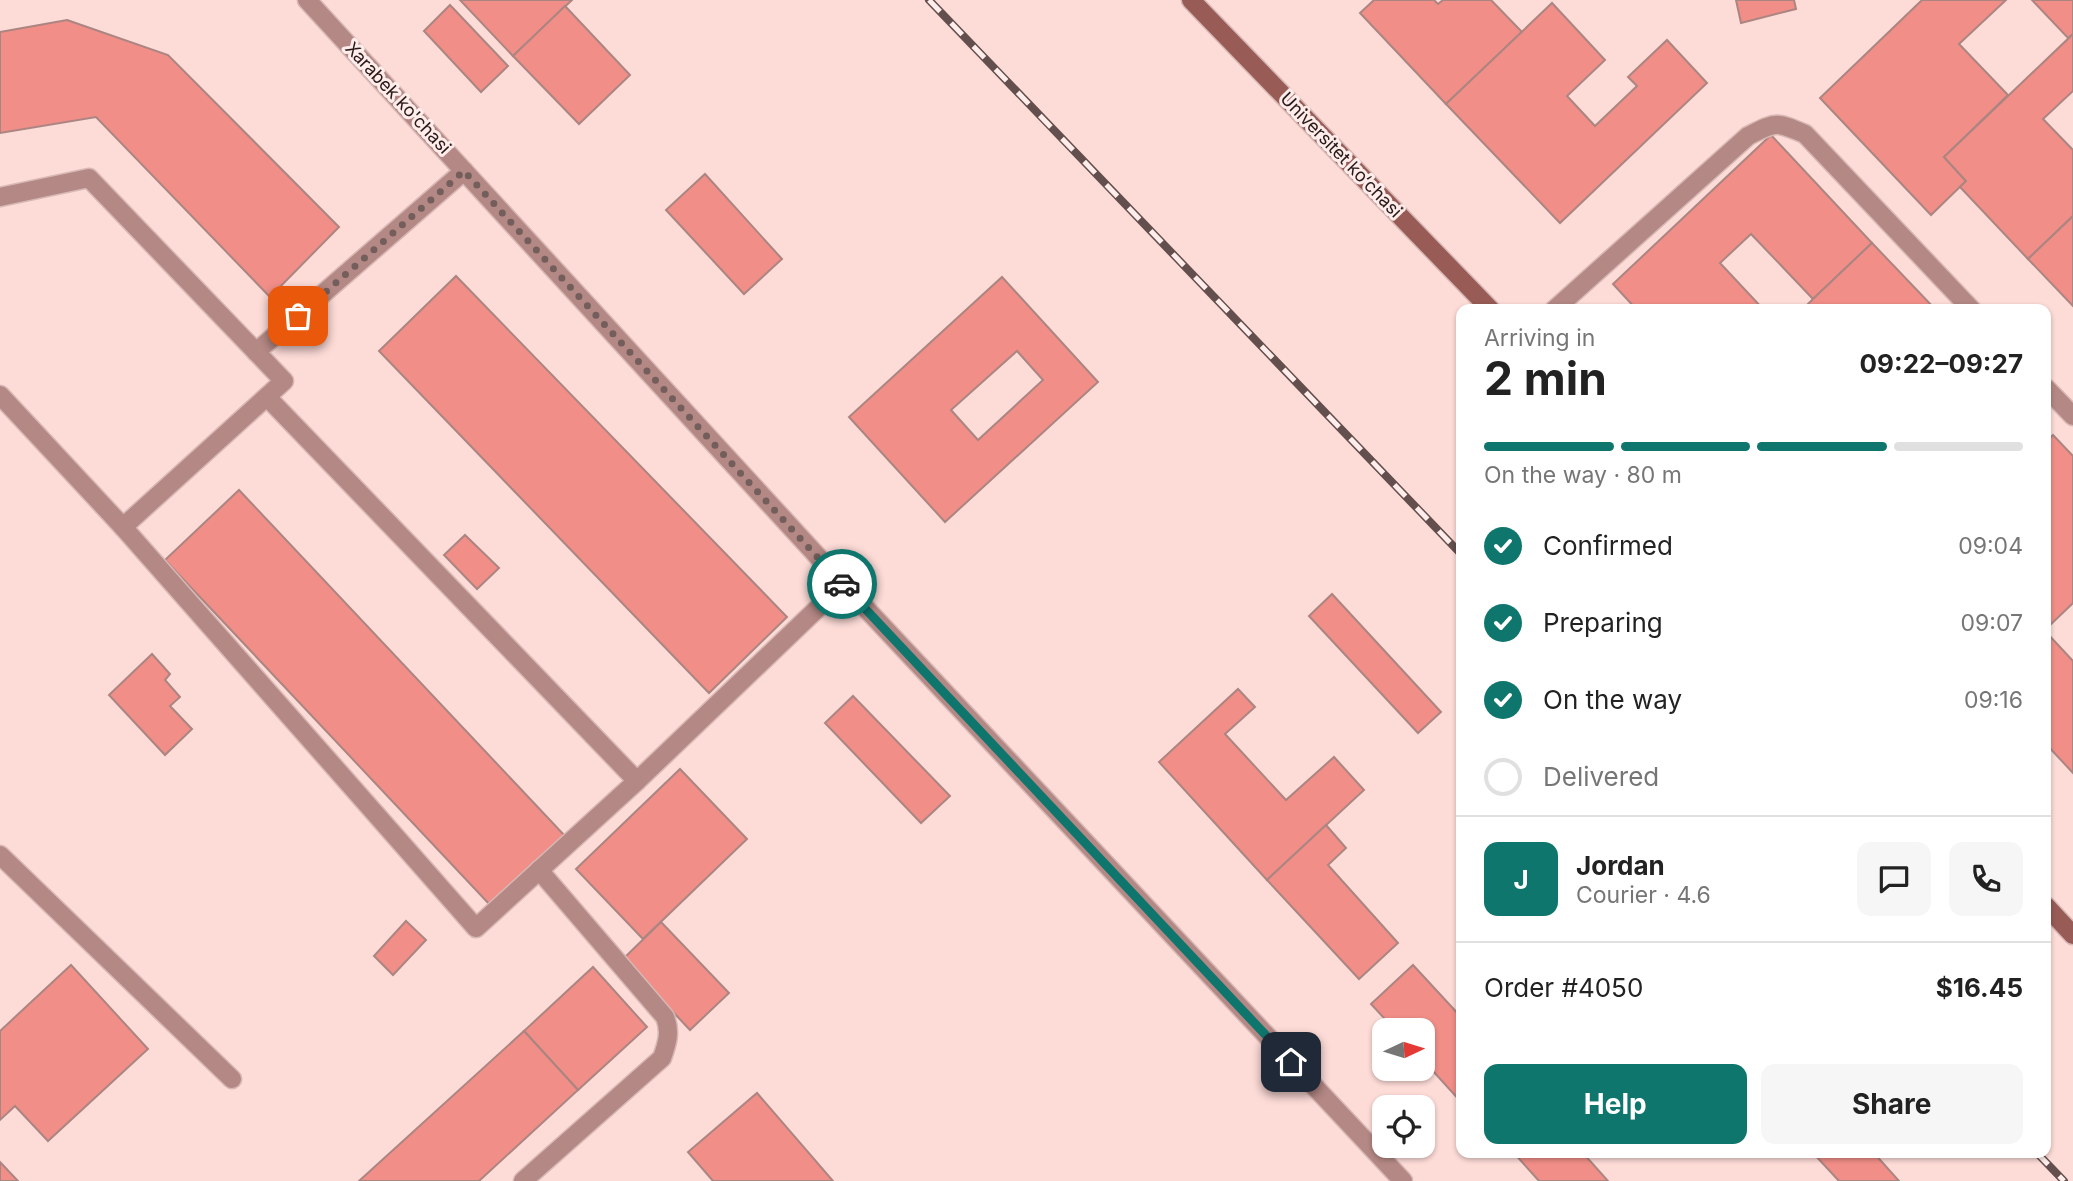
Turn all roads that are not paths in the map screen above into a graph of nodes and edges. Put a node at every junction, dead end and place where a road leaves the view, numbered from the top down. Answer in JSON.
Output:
{"nodes":[{"id":1,"x":307,"y":0,"type":"edge"},
{"id":2,"x":1191,"y":0,"type":"edge"},
{"id":3,"x":464,"y":171,"type":"junction"},
{"id":4,"x":0,"y":197,"type":"edge"},
{"id":5,"x":1484,"y":304,"type":"edge"},
{"id":6,"x":1561,"y":304,"type":"edge"},
{"id":7,"x":1966,"y":304,"type":"edge"},
{"id":8,"x":256,"y":352,"type":"junction"},
{"id":9,"x":2051,"y":393,"type":"edge"},
{"id":10,"x":0,"y":396,"type":"edge"},
{"id":11,"x":267,"y":397,"type":"junction"},
{"id":12,"x":2073,"y":416,"type":"edge"},
{"id":13,"x":123,"y":527,"type":"junction"},
{"id":14,"x":843,"y":584,"type":"junction"},
{"id":15,"x":637,"y":781,"type":"junction"},
{"id":16,"x":0,"y":855,"type":"edge"},
{"id":17,"x":539,"y":870,"type":"junction"},
{"id":18,"x":2051,"y":911,"type":"edge"},
{"id":19,"x":2073,"y":935,"type":"edge"},
{"id":20,"x":232,"y":1079,"type":"dead end"},
{"id":21,"x":523,"y":1181,"type":"edge"},
{"id":22,"x":1403,"y":1181,"type":"edge"}],
"edges":[{"from":1,"to":3,"type":"street","name":"Xarabek ko'chasi"},
{"from":2,"to":5,"type":"main road","name":"Universitet kо‘chasi"},
{"from":3,"to":8,"type":"street"},
{"from":3,"to":14,"type":"street","name":"Xarabek ko'chasi"},
{"from":4,"to":8,"type":"street"},
{"from":6,"to":7,"type":"street"},
{"from":8,"to":11,"type":"street"},
{"from":9,"to":12,"type":"street"},
{"from":10,"to":13,"type":"street"},
{"from":11,"to":13,"type":"street"},
{"from":11,"to":15,"type":"street"},
{"from":13,"to":17,"type":"street"},
{"from":14,"to":15,"type":"street"},
{"from":14,"to":22,"type":"street","name":"Xarabek ko'chasi"},
{"from":15,"to":17,"type":"street"},
{"from":16,"to":20,"type":"street"},
{"from":17,"to":21,"type":"street"},
{"from":18,"to":19,"type":"main road"}]}
